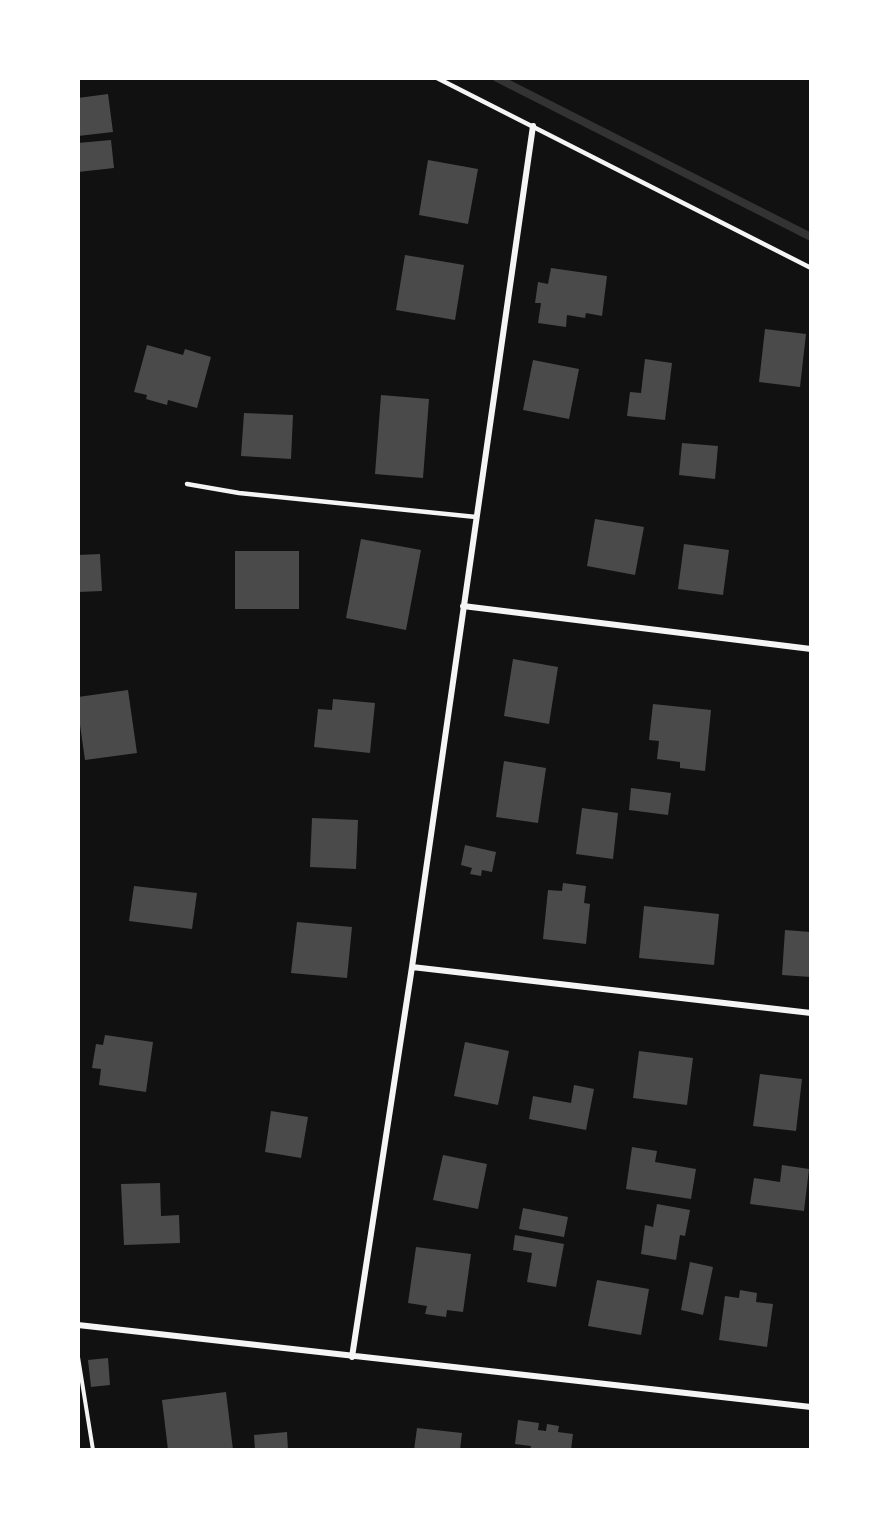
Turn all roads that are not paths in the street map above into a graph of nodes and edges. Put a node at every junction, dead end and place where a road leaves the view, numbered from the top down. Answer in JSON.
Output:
{"nodes":[{"id":1,"x":437,"y":78,"type":"edge"},
{"id":2,"x":533,"y":126,"type":"junction"},
{"id":3,"x":811,"y":268,"type":"edge"},
{"id":4,"x":187,"y":484,"type":"dead end"},
{"id":5,"x":476,"y":517,"type":"junction"},
{"id":6,"x":463,"y":606,"type":"junction"},
{"id":7,"x":811,"y":649,"type":"edge"},
{"id":8,"x":412,"y":967,"type":"junction"},
{"id":9,"x":811,"y":1013,"type":"edge"},
{"id":10,"x":78,"y":1325,"type":"edge"},
{"id":11,"x":352,"y":1357,"type":"junction"},
{"id":12,"x":811,"y":1407,"type":"edge"}],
"edges":[{"from":1,"to":2,"type":"lane"},
{"from":2,"to":3,"type":"lane"},
{"from":2,"to":5,"type":"street"},
{"from":4,"to":5,"type":"lane"},
{"from":5,"to":6,"type":"street"},
{"from":6,"to":7,"type":"street"},
{"from":6,"to":8,"type":"street"},
{"from":8,"to":9,"type":"street"},
{"from":8,"to":11,"type":"street"},
{"from":10,"to":11,"type":"street"},
{"from":11,"to":12,"type":"street"}]}
